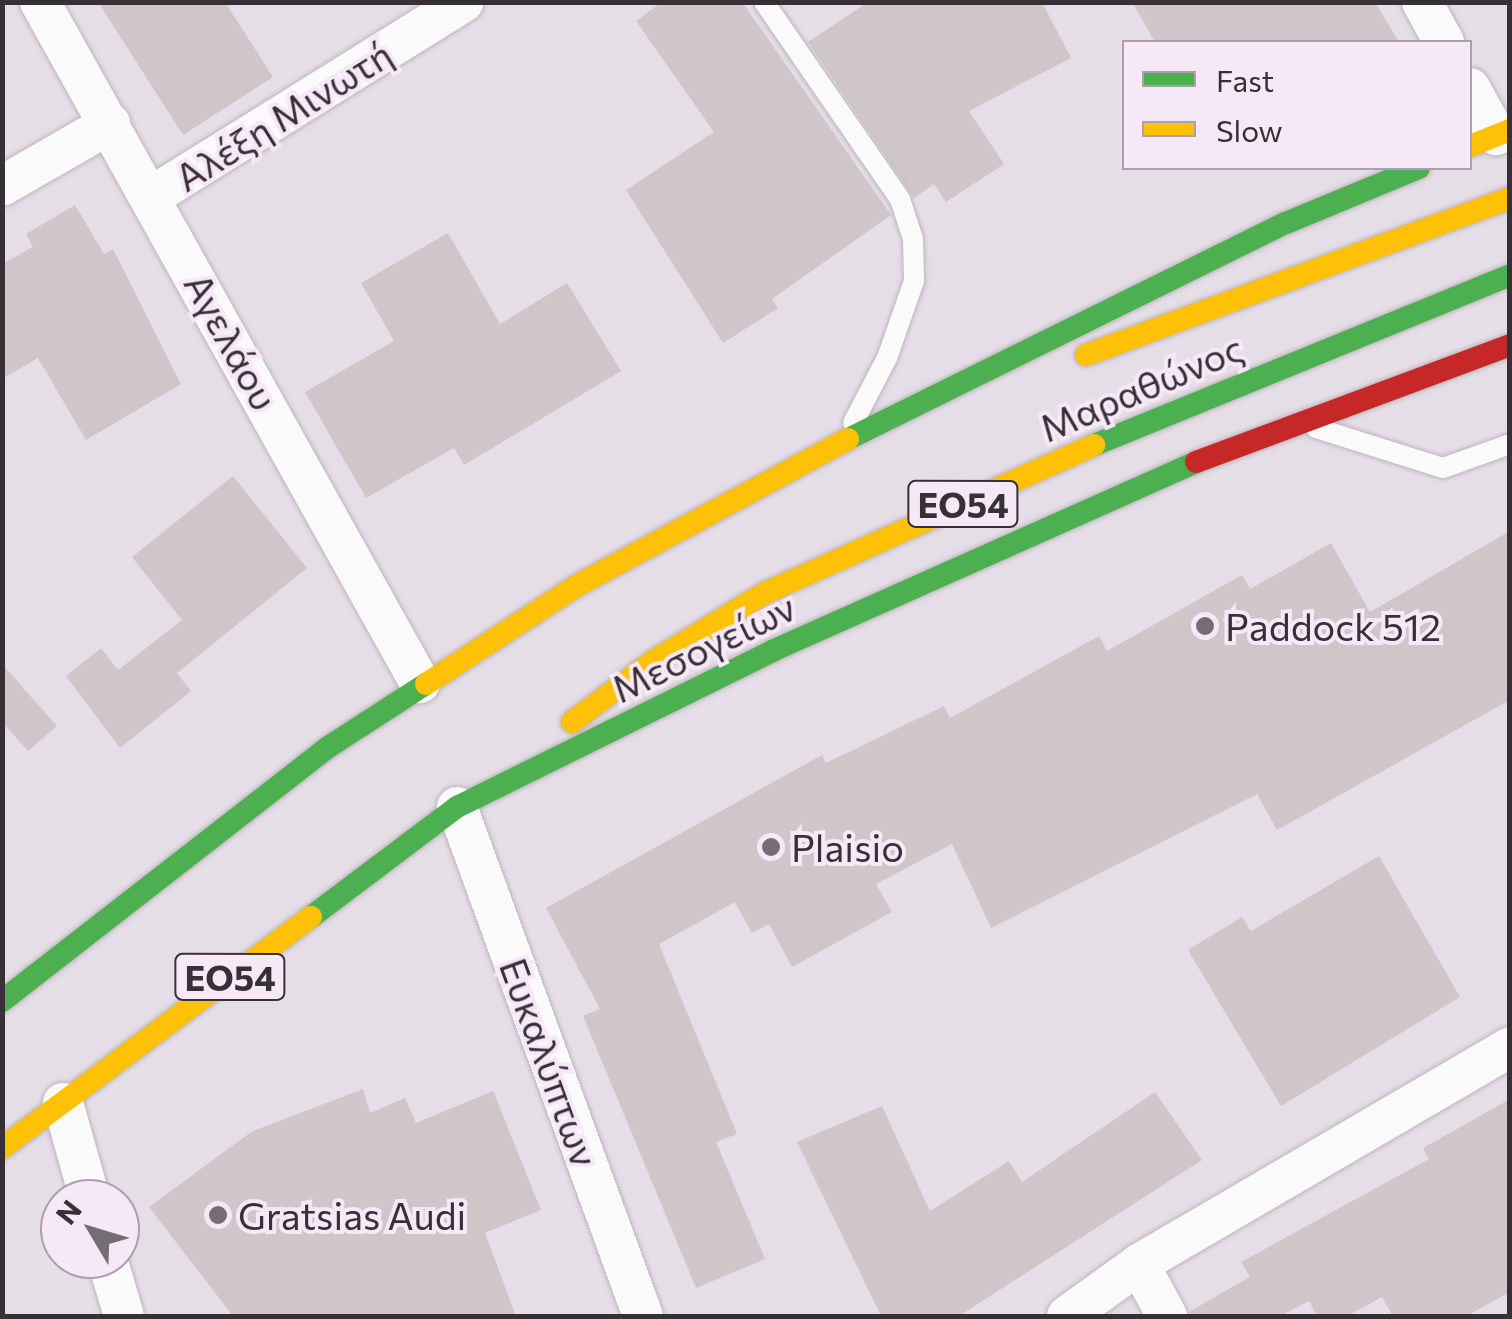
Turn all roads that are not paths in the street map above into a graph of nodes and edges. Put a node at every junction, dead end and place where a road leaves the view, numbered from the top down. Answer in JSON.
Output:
{"nodes":[{"id":1,"x":40,"y":2,"type":"edge"},
{"id":2,"x":464,"y":2,"type":"edge"},
{"id":3,"x":764,"y":2,"type":"edge"},
{"id":4,"x":1422,"y":2,"type":"edge"},
{"id":5,"x":1443,"y":40,"type":"edge"},
{"id":6,"x":1472,"y":92,"type":"edge"},
{"id":7,"x":110,"y":124,"type":"junction"},
{"id":8,"x":1492,"y":137,"type":"edge"},
{"id":9,"x":1414,"y":170,"type":"edge"},
{"id":10,"x":2,"y":186,"type":"edge"},
{"id":11,"x":152,"y":196,"type":"junction"},
{"id":12,"x":1510,"y":198,"type":"edge"},
{"id":13,"x":1510,"y":274,"type":"edge"},
{"id":14,"x":1510,"y":344,"type":"edge"},
{"id":15,"x":1295,"y":421,"type":"junction"},
{"id":16,"x":842,"y":442,"type":"junction"},
{"id":17,"x":1510,"y":444,"type":"edge"},
{"id":18,"x":420,"y":683,"type":"junction"},
{"id":19,"x":457,"y":807,"type":"junction"},
{"id":20,"x":2,"y":1001,"type":"edge"},
{"id":21,"x":1510,"y":1047,"type":"edge"},
{"id":22,"x":63,"y":1102,"type":"junction"},
{"id":23,"x":2,"y":1148,"type":"edge"},
{"id":24,"x":84,"y":1179,"type":"edge"},
{"id":25,"x":1139,"y":1264,"type":"junction"},
{"id":26,"x":113,"y":1279,"type":"edge"},
{"id":27,"x":124,"y":1316,"type":"edge"},
{"id":28,"x":644,"y":1316,"type":"edge"},
{"id":29,"x":1068,"y":1316,"type":"edge"},
{"id":30,"x":1166,"y":1316,"type":"edge"}],
"edges":[{"from":1,"to":7,"type":"street","name":"Αγελάου"},
{"from":2,"to":11,"type":"street","name":"Αλέξη Μινωτή"},
{"from":3,"to":16,"type":"lane"},
{"from":4,"to":5,"type":"street"},
{"from":6,"to":8,"type":"street"},
{"from":7,"to":10,"type":"street"},
{"from":7,"to":11,"type":"street","name":"Αγελάου"},
{"from":9,"to":16,"type":"main road","number":"ΕΟ54"},
{"from":11,"to":18,"type":"street","name":"Αγελάου"},
{"from":12,"to":16,"type":"main road","name":"Μαραθώνος","number":"ΕΟ54"},
{"from":13,"to":19,"type":"main road","name":"Μαραθώνος","number":"ΕΟ54"},
{"from":14,"to":15,"type":"main road","name":"Μεσογείων","number":"ΕΟ54"},
{"from":15,"to":17,"type":"lane"},
{"from":15,"to":19,"type":"main road","name":"Μεσογείων","number":"ΕΟ54"},
{"from":16,"to":18,"type":"main road","number":"ΕΟ54"},
{"from":18,"to":20,"type":"main road","number":"ΕΟ54"},
{"from":19,"to":22,"type":"main road","name":"Μεσογείων","number":"ΕΟ54"},
{"from":19,"to":28,"type":"street","name":"Ευκαλύπτων"},
{"from":21,"to":25,"type":"street"},
{"from":22,"to":23,"type":"main road","name":"Μεσογείων","number":"ΕΟ54"},
{"from":22,"to":24,"type":"street"},
{"from":25,"to":29,"type":"street"},
{"from":25,"to":30,"type":"street"},
{"from":26,"to":27,"type":"street"}]}
